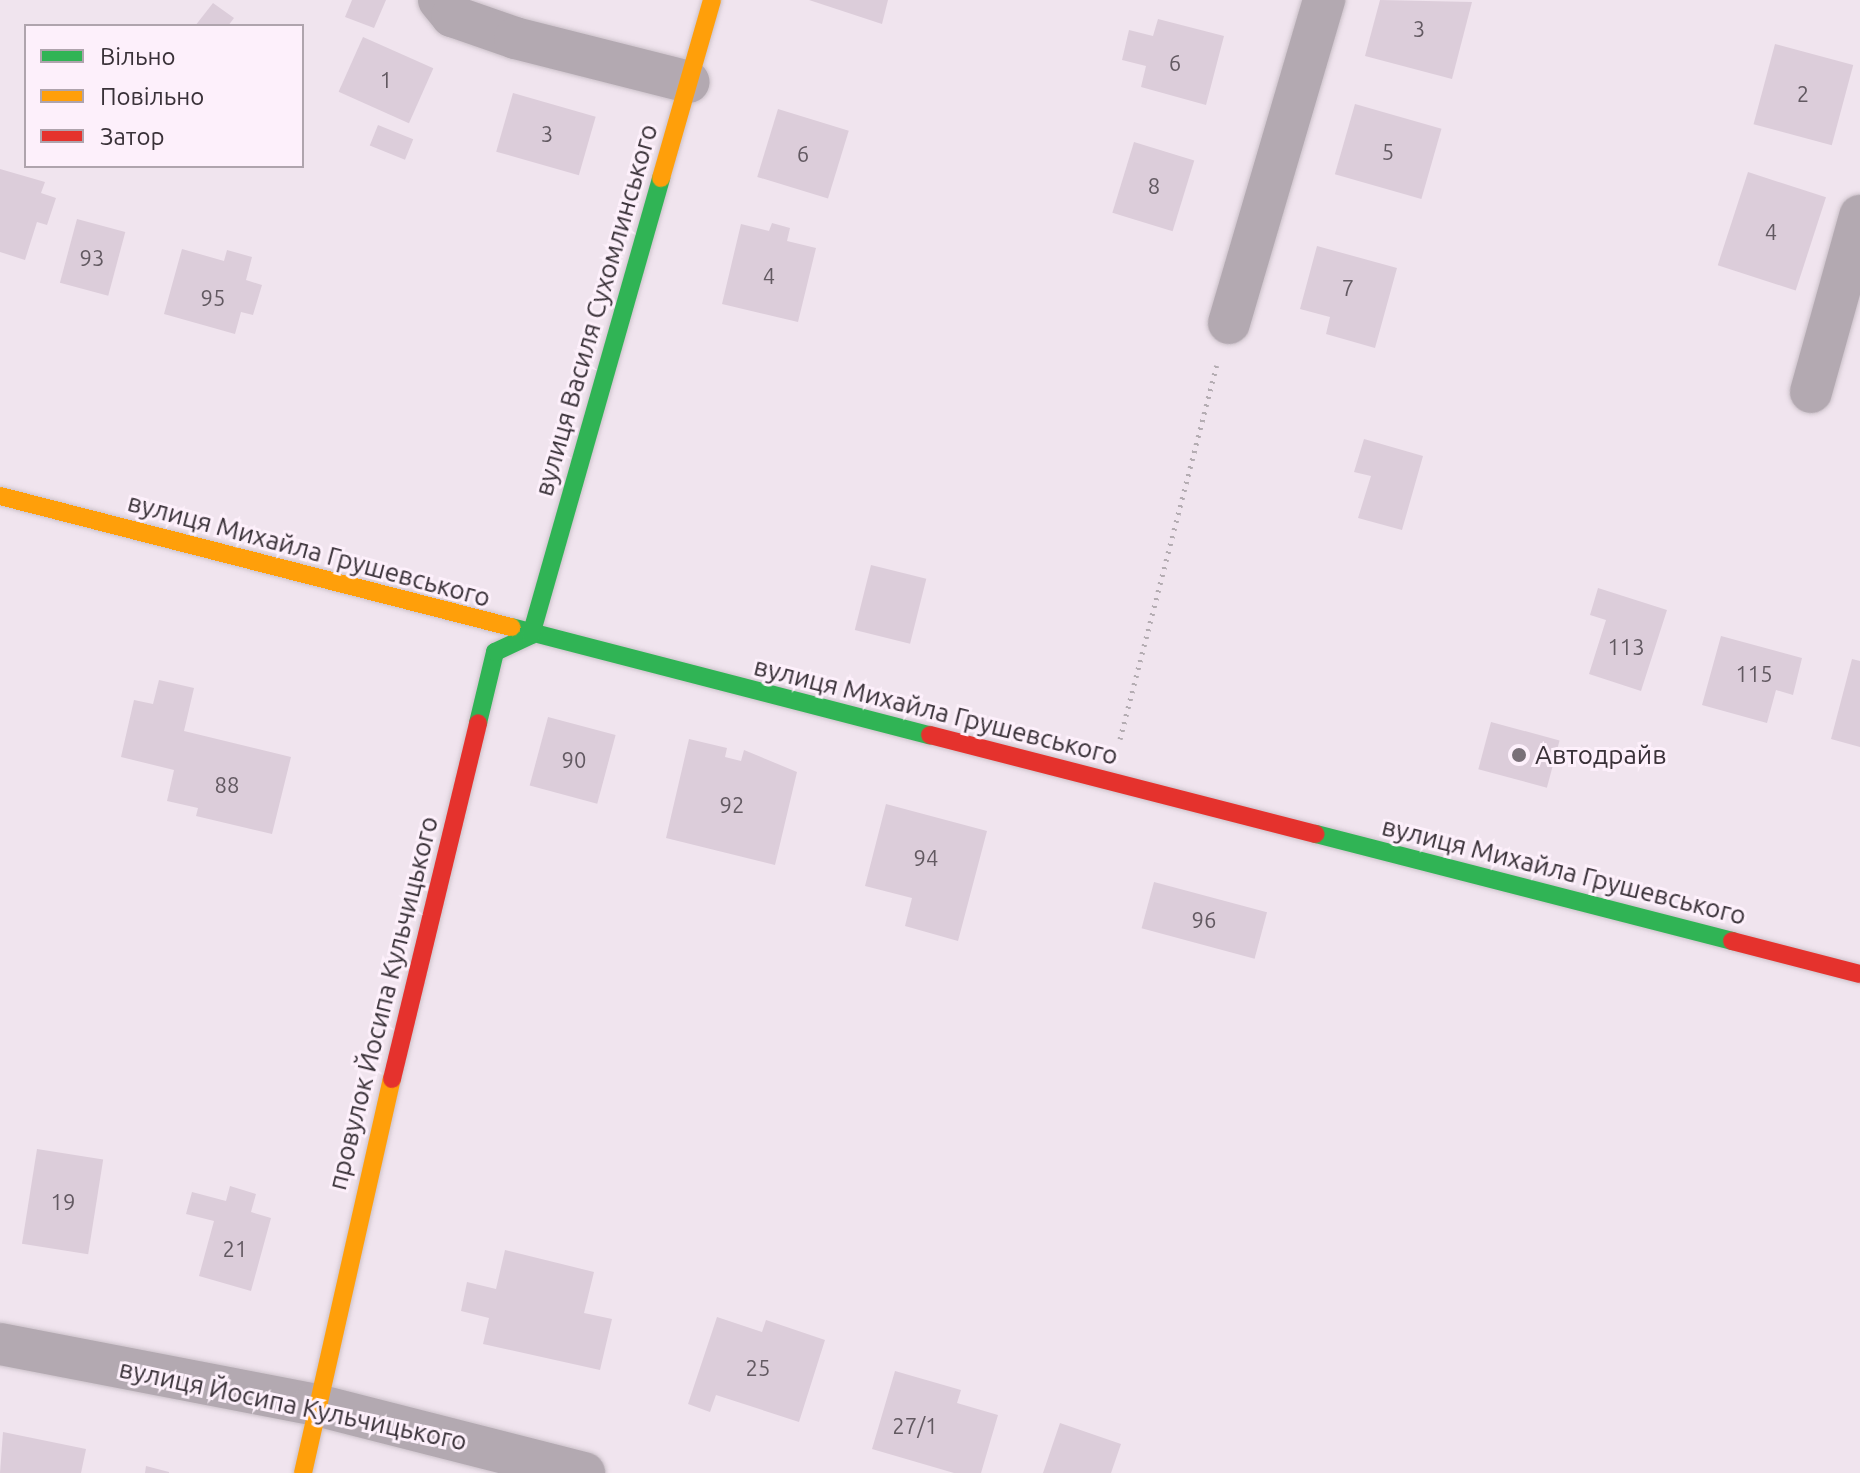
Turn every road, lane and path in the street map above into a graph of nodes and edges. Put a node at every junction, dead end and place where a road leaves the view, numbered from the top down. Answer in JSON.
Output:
{"nodes":[{"id":1,"x":439,"y":0,"type":"edge"},
{"id":2,"x":712,"y":0,"type":"edge"},
{"id":3,"x":1324,"y":0,"type":"edge"},
{"id":4,"x":689,"y":82,"type":"junction"},
{"id":5,"x":1860,"y":216,"type":"edge"},
{"id":6,"x":1229,"y":323,"type":"joint"},
{"id":7,"x":1811,"y":392,"type":"dead end"},
{"id":8,"x":0,"y":496,"type":"edge"},
{"id":9,"x":531,"y":635,"type":"junction"},
{"id":10,"x":1110,"y":782,"type":"junction"},
{"id":11,"x":1860,"y":974,"type":"edge"},
{"id":12,"x":0,"y":1344,"type":"edge"},
{"id":13,"x":313,"y":1404,"type":"junction"},
{"id":14,"x":303,"y":1473,"type":"edge"},
{"id":15,"x":584,"y":1473,"type":"edge"}],
"edges":[{"from":1,"to":4,"type":"street"},
{"from":2,"to":4,"type":"street","name":"вулиця Василя Сухомлинського"},
{"from":3,"to":6,"type":"street"},
{"from":4,"to":9,"type":"street","name":"вулиця Василя Сухомлинського"},
{"from":5,"to":7,"type":"street"},
{"from":6,"to":10,"type":"path"},
{"from":8,"to":9,"type":"street","name":"вулиця Михайла Грушевського"},
{"from":9,"to":10,"type":"street","name":"вулиця Михайла Грушевського"},
{"from":9,"to":13,"type":"street","name":"провулок Йосипа Кульчицького"},
{"from":10,"to":11,"type":"street","name":"вулиця Михайла Грушевського"},
{"from":12,"to":13,"type":"street","name":"вулиця Йосипа Кульчицького"},
{"from":13,"to":14,"type":"street"},
{"from":13,"to":15,"type":"street","name":"вулиця Йосипа Кульчицького"}]}
